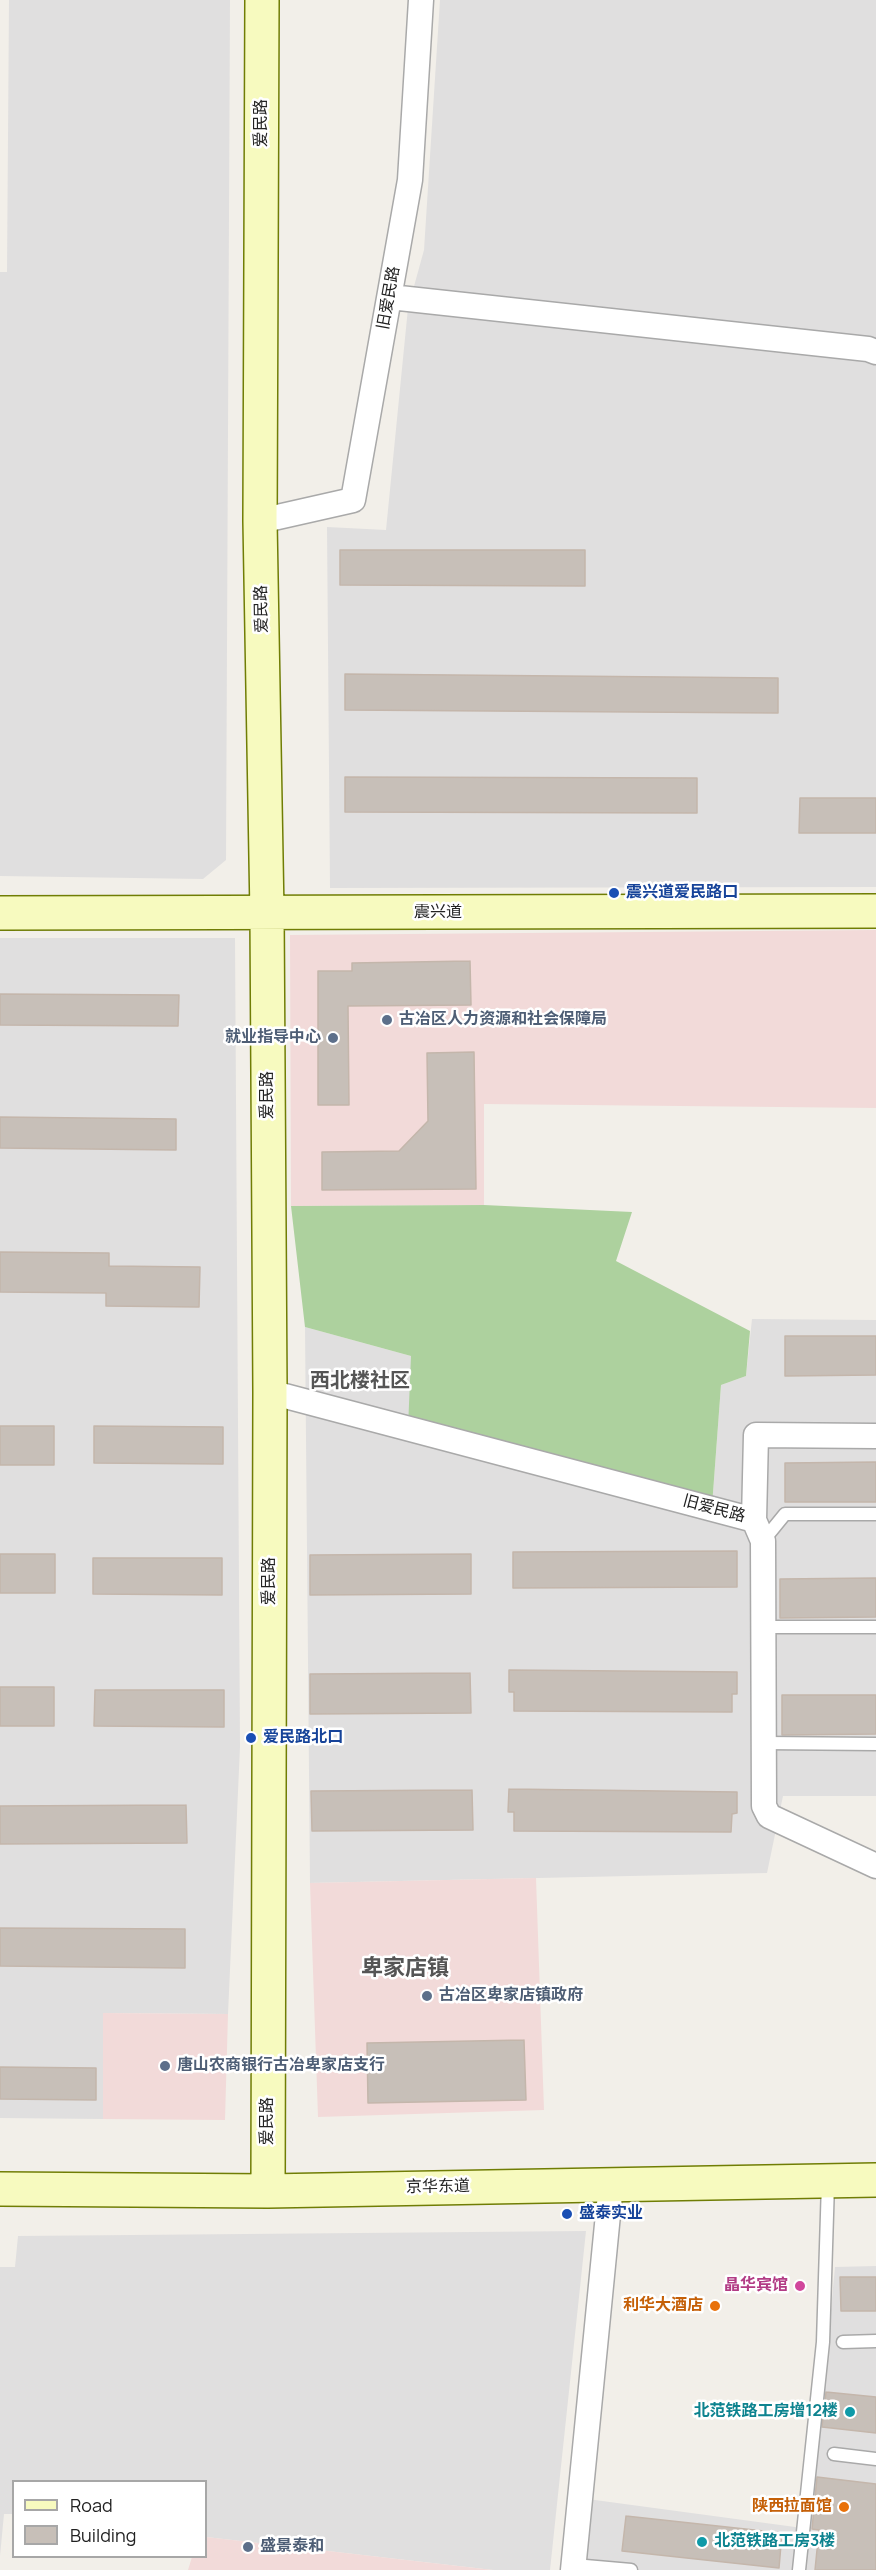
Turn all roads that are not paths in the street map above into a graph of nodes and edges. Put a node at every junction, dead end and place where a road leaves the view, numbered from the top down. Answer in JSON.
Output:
{"nodes":[{"id":1,"x":262,"y":0,"type":"edge"},
{"id":2,"x":421,"y":0,"type":"edge"},
{"id":3,"x":390,"y":297,"type":"junction"},
{"id":4,"x":876,"y":352,"type":"edge"},
{"id":5,"x":260,"y":520,"type":"junction"},
{"id":6,"x":876,"y":911,"type":"edge"},
{"id":7,"x":0,"y":913,"type":"edge"},
{"id":8,"x":267,"y":914,"type":"junction"},
{"id":9,"x":270,"y":1392,"type":"junction"},
{"id":10,"x":876,"y":1436,"type":"edge"},
{"id":11,"x":876,"y":1514,"type":"edge"},
{"id":12,"x":759,"y":1530,"type":"junction"},
{"id":13,"x":762,"y":1627,"type":"junction"},
{"id":14,"x":876,"y":1627,"type":"edge"},
{"id":15,"x":764,"y":1743,"type":"junction"},
{"id":16,"x":876,"y":1744,"type":"edge"},
{"id":17,"x":876,"y":1866,"type":"edge"},
{"id":18,"x":829,"y":2180,"type":"junction"},
{"id":19,"x":876,"y":2180,"type":"edge"},
{"id":20,"x":611,"y":2184,"type":"junction"},
{"id":21,"x":0,"y":2189,"type":"edge"},
{"id":22,"x":267,"y":2191,"type":"junction"},
{"id":23,"x":876,"y":2341,"type":"edge"},
{"id":24,"x":843,"y":2342,"type":"dead end"},
{"id":25,"x":834,"y":2454,"type":"dead end"},
{"id":26,"x":876,"y":2459,"type":"edge"},
{"id":27,"x":573,"y":2567,"type":"edge"},
{"id":28,"x":631,"y":2570,"type":"edge"},
{"id":29,"x":799,"y":2570,"type":"edge"}],
"edges":[{"from":1,"to":5,"type":"street","name":"爱民路"},
{"from":2,"to":3,"type":"street","name":"旧爱民路"},
{"from":3,"to":4,"type":"street"},
{"from":3,"to":5,"type":"street","name":"旧爱民路"},
{"from":5,"to":8,"type":"street","name":"爱民路"},
{"from":6,"to":8,"type":"street","name":"震兴道"},
{"from":7,"to":8,"type":"street","name":"震兴道"},
{"from":8,"to":9,"type":"street","name":"爱民路"},
{"from":9,"to":12,"type":"street","name":"旧爱民路"},
{"from":9,"to":22,"type":"street","name":"爱民路"},
{"from":10,"to":12,"type":"street"},
{"from":11,"to":12,"type":"lane"},
{"from":12,"to":13,"type":"street"},
{"from":13,"to":14,"type":"lane"},
{"from":13,"to":15,"type":"street"},
{"from":15,"to":16,"type":"lane"},
{"from":15,"to":17,"type":"street"},
{"from":18,"to":19,"type":"street","name":"京华东道"},
{"from":18,"to":20,"type":"street","name":"京华东道"},
{"from":18,"to":29,"type":"lane"},
{"from":20,"to":22,"type":"street","name":"京华东道"},
{"from":20,"to":27,"type":"street"},
{"from":21,"to":22,"type":"street","name":"京华东道"},
{"from":23,"to":24,"type":"lane"},
{"from":25,"to":26,"type":"lane"},
{"from":27,"to":28,"type":"lane"}]}
